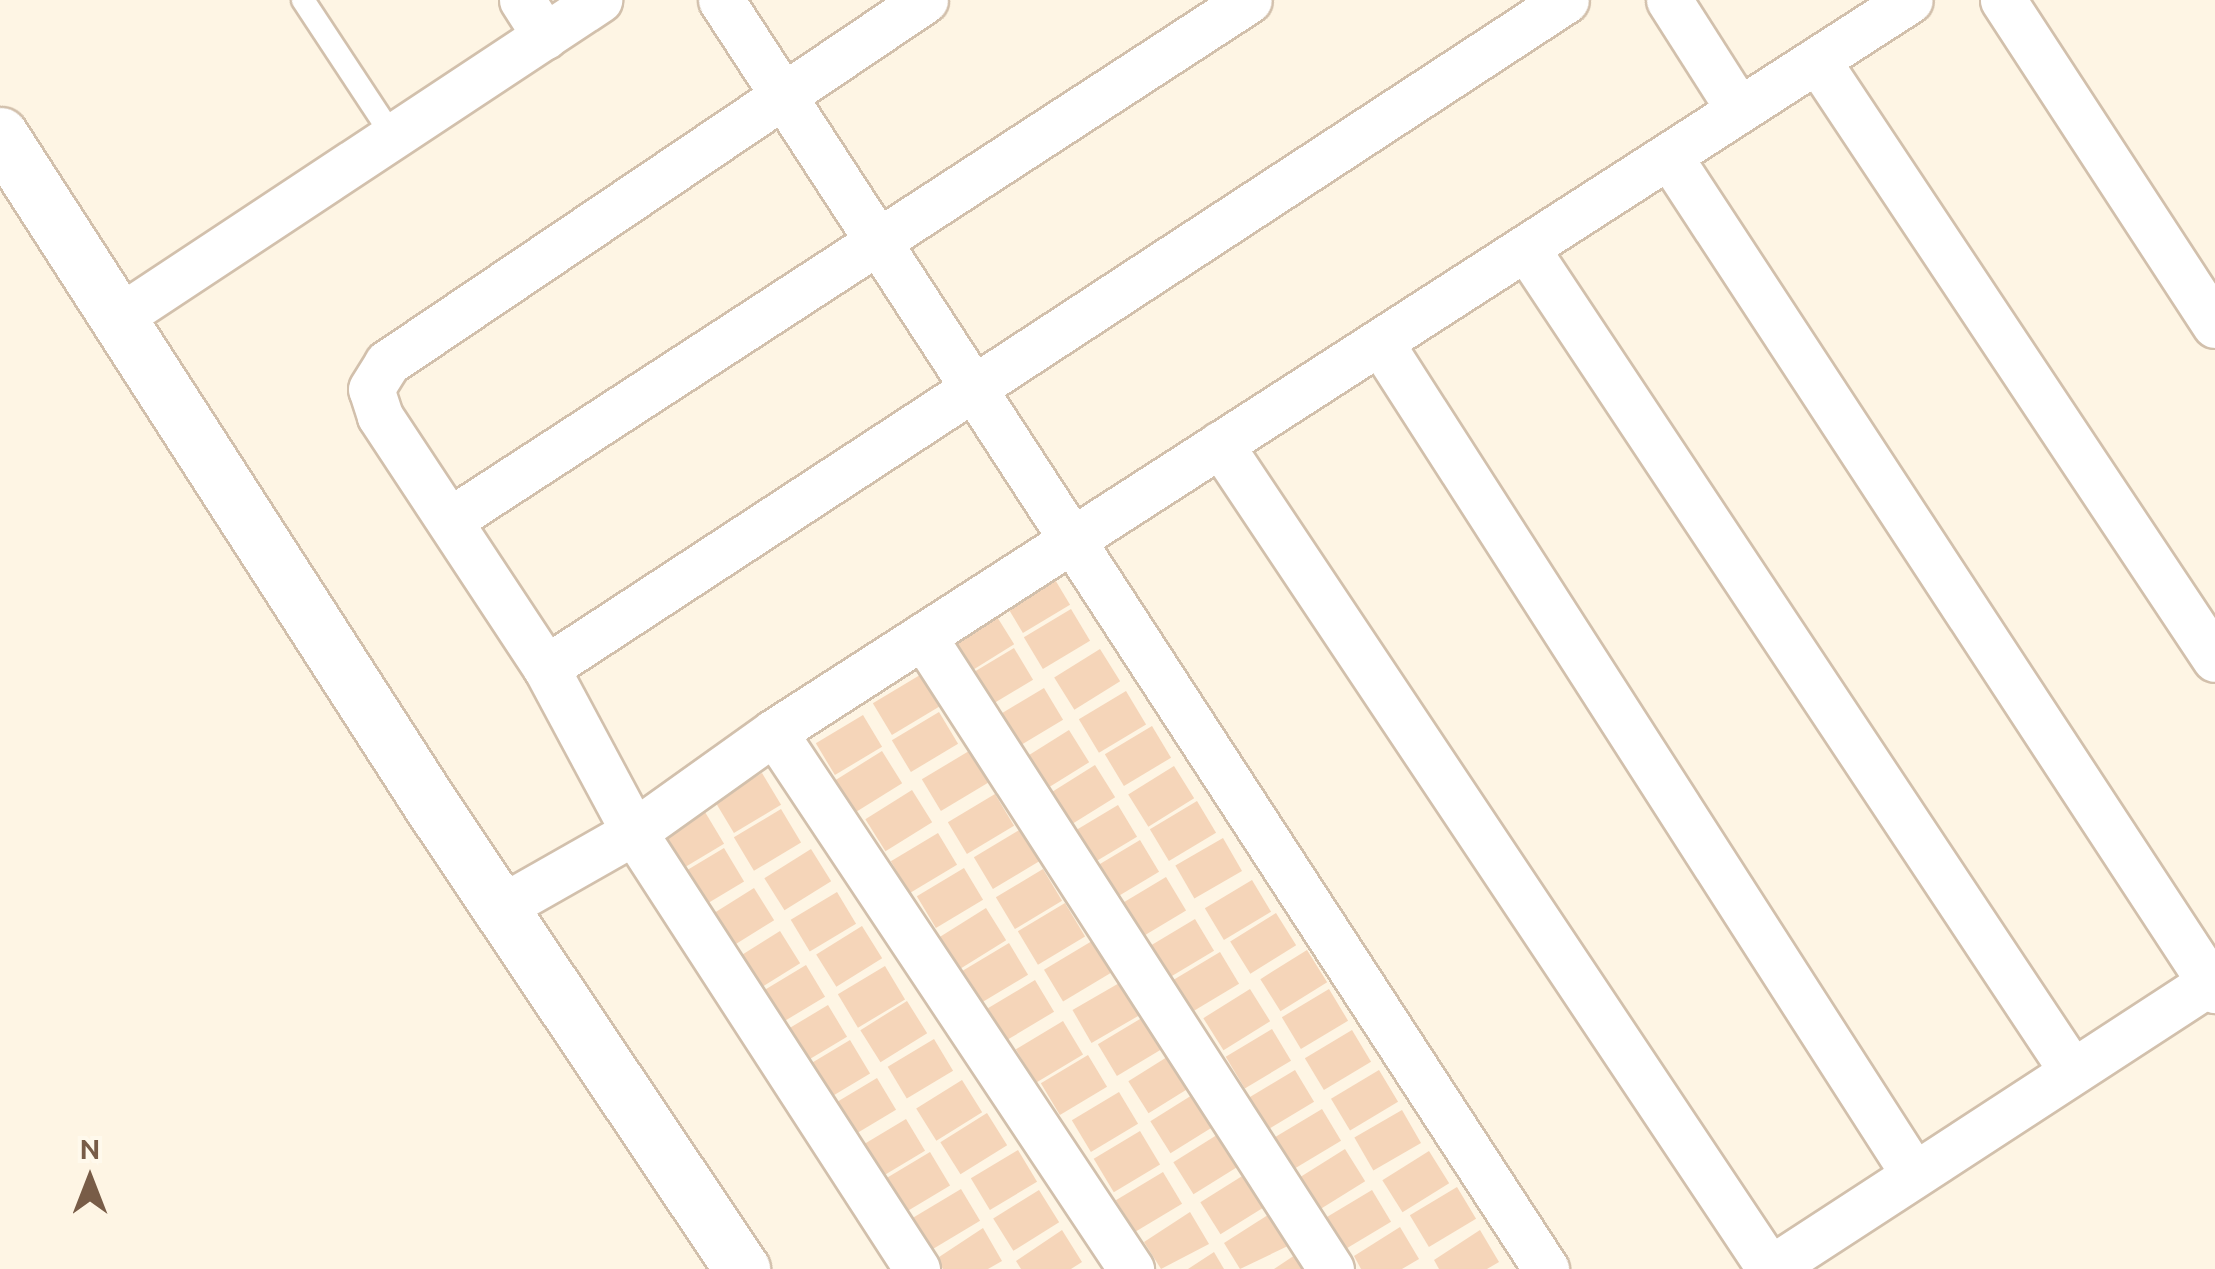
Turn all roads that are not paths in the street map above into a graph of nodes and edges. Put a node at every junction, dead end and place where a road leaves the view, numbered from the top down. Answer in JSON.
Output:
{"nodes":[{"id":1,"x":304,"y":0,"type":"edge"},
{"id":2,"x":599,"y":0,"type":"edge"},
{"id":3,"x":721,"y":0,"type":"edge"},
{"id":4,"x":925,"y":0,"type":"edge"},
{"id":5,"x":1249,"y":0,"type":"edge"},
{"id":6,"x":1566,"y":0,"type":"edge"},
{"id":7,"x":1669,"y":0,"type":"edge"},
{"id":8,"x":1910,"y":0,"type":"edge"},
{"id":9,"x":2002,"y":0,"type":"edge"},
{"id":10,"x":534,"y":18,"type":"edge"},
{"id":11,"x":1818,"y":60,"type":"junction"},
{"id":12,"x":783,"y":94,"type":"junction"},
{"id":13,"x":1739,"y":110,"type":"junction"},
{"id":14,"x":0,"y":134,"type":"edge"},
{"id":15,"x":394,"y":138,"type":"junction"},
{"id":16,"x":1668,"y":156,"type":"junction"},
{"id":17,"x":880,"y":242,"type":"junction"},
{"id":18,"x":1526,"y":248,"type":"junction"},
{"id":19,"x":118,"y":318,"type":"junction"},
{"id":20,"x":2215,"y":325,"type":"edge"},
{"id":21,"x":1380,"y":342,"type":"junction"},
{"id":22,"x":977,"y":390,"type":"junction"},
{"id":23,"x":1220,"y":444,"type":"junction"},
{"id":24,"x":450,"y":520,"type":"junction"},
{"id":25,"x":1074,"y":538,"type":"junction"},
{"id":26,"x":923,"y":636,"type":"junction"},
{"id":27,"x":2215,"y":659,"type":"edge"},
{"id":28,"x":546,"y":668,"type":"junction"},
{"id":29,"x":774,"y":732,"type":"junction"},
{"id":30,"x":634,"y":832,"type":"junction"},
{"id":31,"x":500,"y":908,"type":"junction"},
{"id":32,"x":2213,"y":984,"type":"edge"},
{"id":33,"x":2072,"y":1072,"type":"junction"},
{"id":34,"x":1913,"y":1174,"type":"junction"},
{"id":35,"x":742,"y":1269,"type":"edge"},
{"id":36,"x":917,"y":1269,"type":"edge"},
{"id":37,"x":1131,"y":1269,"type":"edge"},
{"id":38,"x":1332,"y":1269,"type":"edge"},
{"id":39,"x":1546,"y":1269,"type":"edge"},
{"id":40,"x":1770,"y":1269,"type":"edge"}],
"edges":[{"from":1,"to":15,"type":"lane"},
{"from":2,"to":10,"type":"street"},
{"from":3,"to":12,"type":"street"},
{"from":4,"to":12,"type":"street"},
{"from":5,"to":17,"type":"street"},
{"from":6,"to":22,"type":"street"},
{"from":7,"to":13,"type":"street"},
{"from":8,"to":11,"type":"street"},
{"from":9,"to":20,"type":"street"},
{"from":10,"to":15,"type":"street"},
{"from":11,"to":13,"type":"street"},
{"from":11,"to":27,"type":"street"},
{"from":12,"to":17,"type":"street"},
{"from":12,"to":24,"type":"street"},
{"from":13,"to":16,"type":"street"},
{"from":14,"to":19,"type":"street"},
{"from":15,"to":19,"type":"street"},
{"from":16,"to":18,"type":"street"},
{"from":16,"to":32,"type":"street"},
{"from":17,"to":22,"type":"street"},
{"from":17,"to":24,"type":"street"},
{"from":18,"to":21,"type":"street"},
{"from":18,"to":33,"type":"street"},
{"from":19,"to":31,"type":"street"},
{"from":21,"to":23,"type":"street"},
{"from":21,"to":34,"type":"street"},
{"from":22,"to":25,"type":"street"},
{"from":22,"to":28,"type":"street"},
{"from":23,"to":25,"type":"street"},
{"from":23,"to":40,"type":"street"},
{"from":24,"to":28,"type":"street"},
{"from":25,"to":26,"type":"street"},
{"from":25,"to":39,"type":"street"},
{"from":26,"to":29,"type":"street"},
{"from":26,"to":38,"type":"street"},
{"from":28,"to":30,"type":"street"},
{"from":29,"to":30,"type":"street"},
{"from":29,"to":37,"type":"street"},
{"from":30,"to":31,"type":"street"},
{"from":30,"to":36,"type":"street"},
{"from":31,"to":35,"type":"street"},
{"from":32,"to":33,"type":"street"},
{"from":33,"to":34,"type":"street"},
{"from":34,"to":40,"type":"street"}]}
